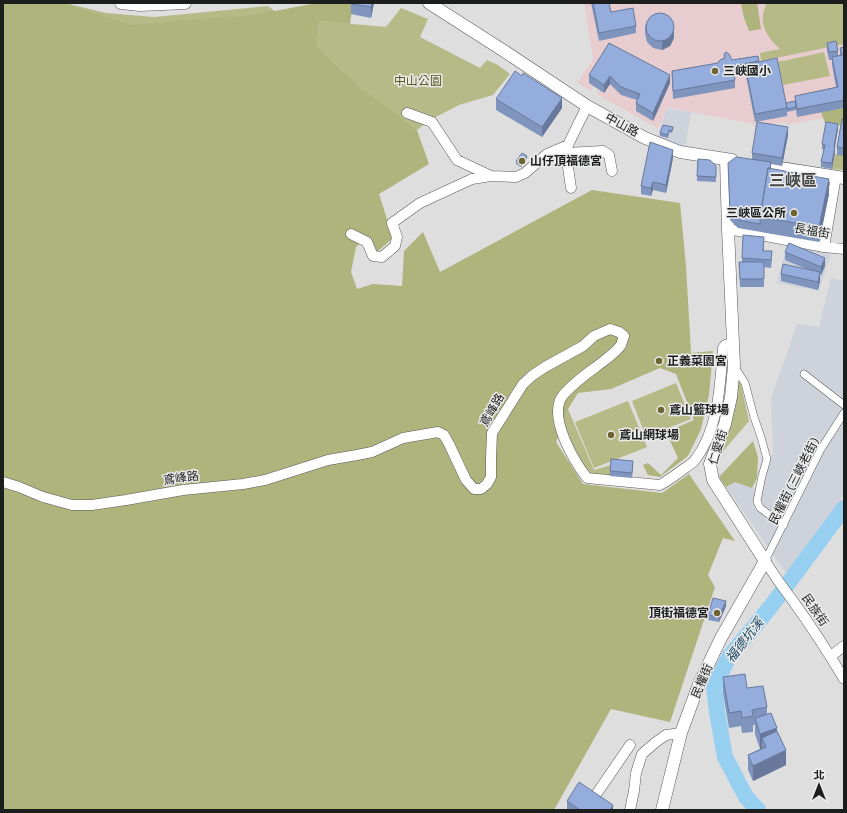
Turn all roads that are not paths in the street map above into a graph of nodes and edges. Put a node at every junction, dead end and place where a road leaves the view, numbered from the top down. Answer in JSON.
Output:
{"nodes":[{"id":1,"x":122,"y":3,"type":"edge"},
{"id":2,"x":185,"y":3,"type":"edge"},
{"id":3,"x":429,"y":3,"type":"edge"},
{"id":4,"x":587,"y":106,"type":"junction"},
{"id":5,"x":407,"y":112,"type":"dead end"},
{"id":6,"x":561,"y":152,"type":"junction"},
{"id":7,"x":726,"y":159,"type":"junction"},
{"id":8,"x":612,"y":171,"type":"dead end"},
{"id":9,"x":492,"y":176,"type":"junction"},
{"id":10,"x":840,"y":177,"type":"edge"},
{"id":11,"x":571,"y":188,"type":"dead end"},
{"id":12,"x":728,"y":228,"type":"junction"},
{"id":13,"x":351,"y":234,"type":"dead end"},
{"id":14,"x":824,"y":246,"type":"junction"},
{"id":15,"x":844,"y":249,"type":"edge"},
{"id":16,"x":733,"y":343,"type":"junction"},
{"id":17,"x":734,"y":366,"type":"junction"},
{"id":18,"x":804,"y":374,"type":"dead end"},
{"id":19,"x":844,"y":405,"type":"edge"},
{"id":20,"x":844,"y":413,"type":"edge"},
{"id":21,"x":3,"y":482,"type":"edge"},
{"id":22,"x":784,"y":525,"type":"junction"},
{"id":23,"x":765,"y":561,"type":"junction"},
{"id":24,"x":844,"y":646,"type":"edge"},
{"id":25,"x":831,"y":656,"type":"junction"},
{"id":26,"x":844,"y":679,"type":"edge"},
{"id":27,"x":681,"y":733,"type":"junction"},
{"id":28,"x":630,"y":744,"type":"dead end"},
{"id":29,"x":604,"y":810,"type":"edge"},
{"id":30,"x":630,"y":810,"type":"edge"},
{"id":31,"x":662,"y":810,"type":"edge"}],
"edges":[{"from":1,"to":2,"type":"street"},
{"from":3,"to":4,"type":"street","name":"中山路"},
{"from":4,"to":6,"type":"street"},
{"from":4,"to":7,"type":"street","name":"中山路"},
{"from":5,"to":9,"type":"street"},
{"from":6,"to":8,"type":"street"},
{"from":6,"to":9,"type":"street"},
{"from":6,"to":11,"type":"street"},
{"from":7,"to":10,"type":"street","name":"中山路"},
{"from":7,"to":12,"type":"street","name":"仁愛街"},
{"from":9,"to":13,"type":"street"},
{"from":10,"to":14,"type":"street"},
{"from":12,"to":14,"type":"street","name":"長福街"},
{"from":12,"to":16,"type":"street","name":"仁愛街"},
{"from":14,"to":15,"type":"street","name":"長福街"},
{"from":16,"to":17,"type":"street","name":"仁愛街"},
{"from":16,"to":21,"type":"street","name":"鳶峰路"},
{"from":17,"to":22,"type":"street"},
{"from":17,"to":23,"type":"street","name":"仁愛街"},
{"from":18,"to":19,"type":"street"},
{"from":20,"to":22,"type":"street","name":"民權街 (三峽老街)"},
{"from":22,"to":23,"type":"street","name":"民權街 (三峽老街)"},
{"from":23,"to":25,"type":"street","name":"民族街"},
{"from":23,"to":27,"type":"street","name":"民權街"},
{"from":24,"to":25,"type":"street"},
{"from":25,"to":26,"type":"street","name":"民族街"},
{"from":27,"to":30,"type":"street"},
{"from":27,"to":31,"type":"street","name":"民權街"},
{"from":28,"to":29,"type":"street"}]}
